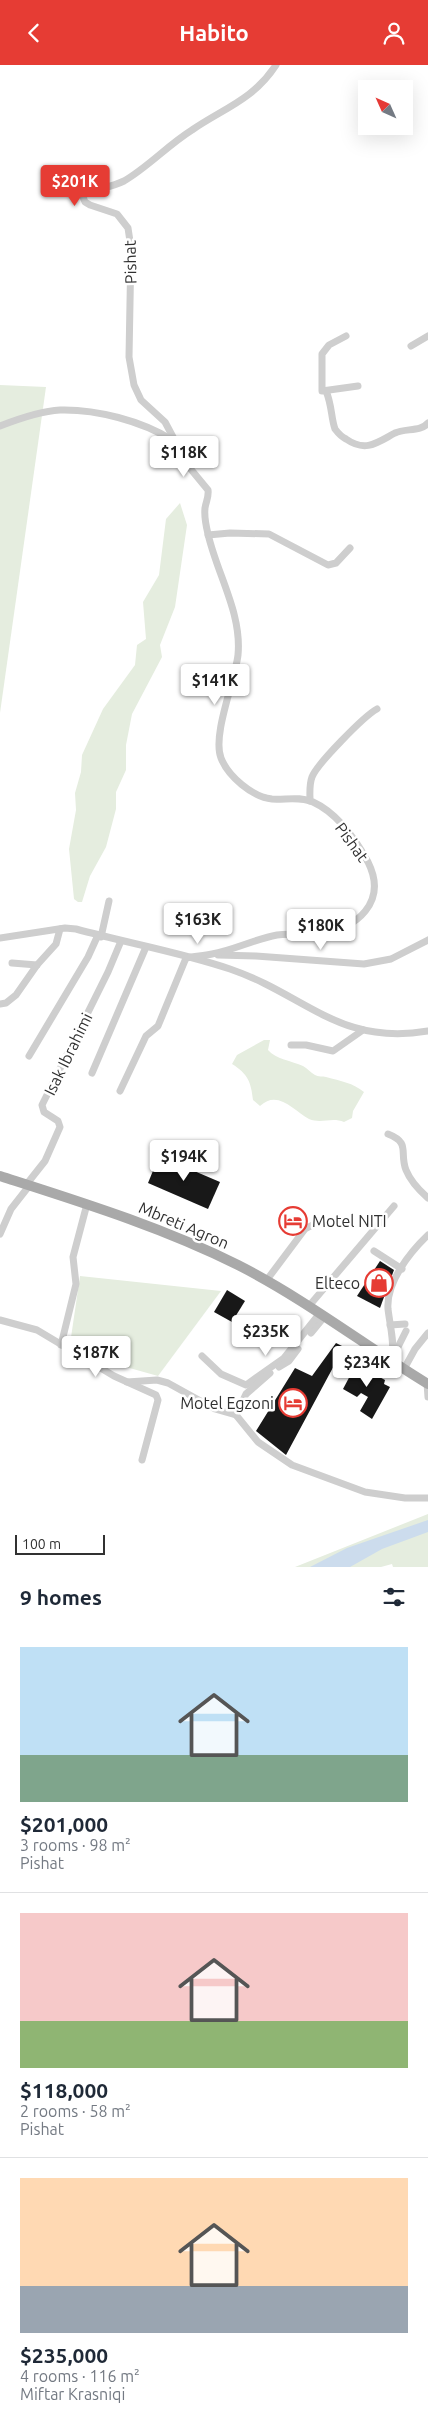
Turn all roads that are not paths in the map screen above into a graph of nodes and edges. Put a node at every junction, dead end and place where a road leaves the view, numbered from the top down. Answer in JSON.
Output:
{"nodes":[{"id":1,"x":276,"y":65,"type":"edge"},
{"id":2,"x":346,"y":336,"type":"dead end"},
{"id":3,"x":428,"y":336,"type":"edge"},
{"id":4,"x":411,"y":346,"type":"dead end"},
{"id":5,"x":358,"y":386,"type":"dead end"},
{"id":6,"x":326,"y":391,"type":"junction"},
{"id":7,"x":428,"y":423,"type":"edge"},
{"id":8,"x":0,"y":426,"type":"edge"},
{"id":9,"x":173,"y":440,"type":"junction"},
{"id":10,"x":208,"y":535,"type":"junction"},
{"id":11,"x":350,"y":548,"type":"dead end"},
{"id":12,"x":377,"y":709,"type":"dead end"},
{"id":13,"x":310,"y":801,"type":"junction"},
{"id":14,"x":109,"y":901,"type":"dead end"},
{"id":15,"x":60,"y":929,"type":"junction"},
{"id":16,"x":100,"y":936,"type":"junction"},
{"id":17,"x":0,"y":938,"type":"edge"},
{"id":18,"x":428,"y":940,"type":"edge"},
{"id":19,"x":121,"y":941,"type":"junction"},
{"id":20,"x":146,"y":947,"type":"junction"},
{"id":21,"x":213,"y":954,"type":"junction"},
{"id":22,"x":186,"y":957,"type":"junction"},
{"id":23,"x":12,"y":963,"type":"dead end"},
{"id":24,"x":37,"y":965,"type":"junction"},
{"id":25,"x":0,"y":1004,"type":"edge"},
{"id":26,"x":363,"y":1030,"type":"junction"},
{"id":27,"x":428,"y":1031,"type":"edge"},
{"id":28,"x":291,"y":1045,"type":"dead end"},
{"id":29,"x":29,"y":1056,"type":"dead end"},
{"id":30,"x":92,"y":1073,"type":"dead end"},
{"id":31,"x":120,"y":1091,"type":"dead end"},
{"id":32,"x":388,"y":1134,"type":"dead end"},
{"id":33,"x":0,"y":1176,"type":"edge"},
{"id":34,"x":28,"y":1185,"type":"junction"},
{"id":35,"x":428,"y":1199,"type":"edge"},
{"id":36,"x":87,"y":1204,"type":"junction"},
{"id":37,"x":394,"y":1206,"type":"dead end"},
{"id":38,"x":320,"y":1221,"type":"dead end"},
{"id":39,"x":0,"y":1234,"type":"edge"},
{"id":40,"x":428,"y":1235,"type":"edge"},
{"id":41,"x":374,"y":1251,"type":"dead end"},
{"id":42,"x":402,"y":1269,"type":"junction"},
{"id":43,"x":266,"y":1281,"type":"junction"},
{"id":44,"x":309,"y":1306,"type":"junction"},
{"id":45,"x":323,"y":1315,"type":"junction"},
{"id":46,"x":0,"y":1320,"type":"edge"},
{"id":47,"x":390,"y":1325,"type":"junction"},
{"id":48,"x":428,"y":1333,"type":"edge"},
{"id":49,"x":61,"y":1345,"type":"junction"},
{"id":50,"x":202,"y":1356,"type":"dead end"},
{"id":51,"x":392,"y":1359,"type":"junction"},
{"id":52,"x":404,"y":1369,"type":"junction"},
{"id":53,"x":127,"y":1382,"type":"junction"},
{"id":54,"x":427,"y":1384,"type":"edge"},
{"id":55,"x":428,"y":1397,"type":"edge"},
{"id":56,"x":236,"y":1415,"type":"junction"},
{"id":57,"x":142,"y":1460,"type":"dead end"},
{"id":58,"x":428,"y":1498,"type":"edge"}],
"edges":[{"from":1,"to":9,"type":"street","name":"Pishat"},
{"from":2,"to":6,"type":"street"},
{"from":3,"to":4,"type":"street"},
{"from":5,"to":6,"type":"street"},
{"from":6,"to":7,"type":"street"},
{"from":8,"to":9,"type":"street"},
{"from":9,"to":10,"type":"street","name":"Pishat"},
{"from":10,"to":11,"type":"street"},
{"from":10,"to":13,"type":"street","name":"Pishat"},
{"from":12,"to":13,"type":"street"},
{"from":13,"to":21,"type":"street","name":"Pishat"},
{"from":14,"to":16,"type":"street","name":"Isak Ibrahimi"},
{"from":15,"to":16,"type":"street"},
{"from":15,"to":17,"type":"street"},
{"from":15,"to":24,"type":"street"},
{"from":16,"to":19,"type":"street"},
{"from":16,"to":29,"type":"street","name":"Isak Ibrahimi"},
{"from":18,"to":21,"type":"street","name":"Pishat"},
{"from":19,"to":20,"type":"street"},
{"from":19,"to":34,"type":"street","name":"Isak Ibrahimi"},
{"from":20,"to":22,"type":"street"},
{"from":20,"to":30,"type":"street","name":"Isak Ibrahimi"},
{"from":21,"to":22,"type":"street","name":"Pishat"},
{"from":22,"to":26,"type":"street"},
{"from":22,"to":31,"type":"street"},
{"from":23,"to":24,"type":"street"},
{"from":24,"to":25,"type":"street"},
{"from":26,"to":27,"type":"street"},
{"from":26,"to":28,"type":"street"},
{"from":32,"to":35,"type":"street"},
{"from":33,"to":34,"type":"main road","name":"Mbreti Agron"},
{"from":34,"to":36,"type":"main road","name":"Mbreti Agron"},
{"from":34,"to":39,"type":"street"},
{"from":36,"to":43,"type":"main road","name":"Mbreti Agron"},
{"from":36,"to":49,"type":"street"},
{"from":37,"to":44,"type":"street"},
{"from":38,"to":43,"type":"street"},
{"from":40,"to":42,"type":"street"},
{"from":41,"to":42,"type":"street"},
{"from":42,"to":47,"type":"street"},
{"from":43,"to":44,"type":"main road","name":"Mbreti Agron"},
{"from":44,"to":45,"type":"main road","name":"Mbreti Agron"},
{"from":45,"to":50,"type":"street"},
{"from":45,"to":51,"type":"main road","name":"Mbreti Agron"},
{"from":45,"to":56,"type":"street"},
{"from":46,"to":49,"type":"street"},
{"from":47,"to":51,"type":"street"},
{"from":47,"to":51,"type":"street"},
{"from":48,"to":52,"type":"street"},
{"from":49,"to":53,"type":"street"},
{"from":51,"to":52,"type":"main road","name":"Mbreti Agron"},
{"from":52,"to":54,"type":"main road","name":"Mbreti Agron"},
{"from":53,"to":56,"type":"street"},
{"from":53,"to":57,"type":"street"},
{"from":54,"to":55,"type":"street","name":"Mbreti Agron"},
{"from":56,"to":58,"type":"street"}]}
